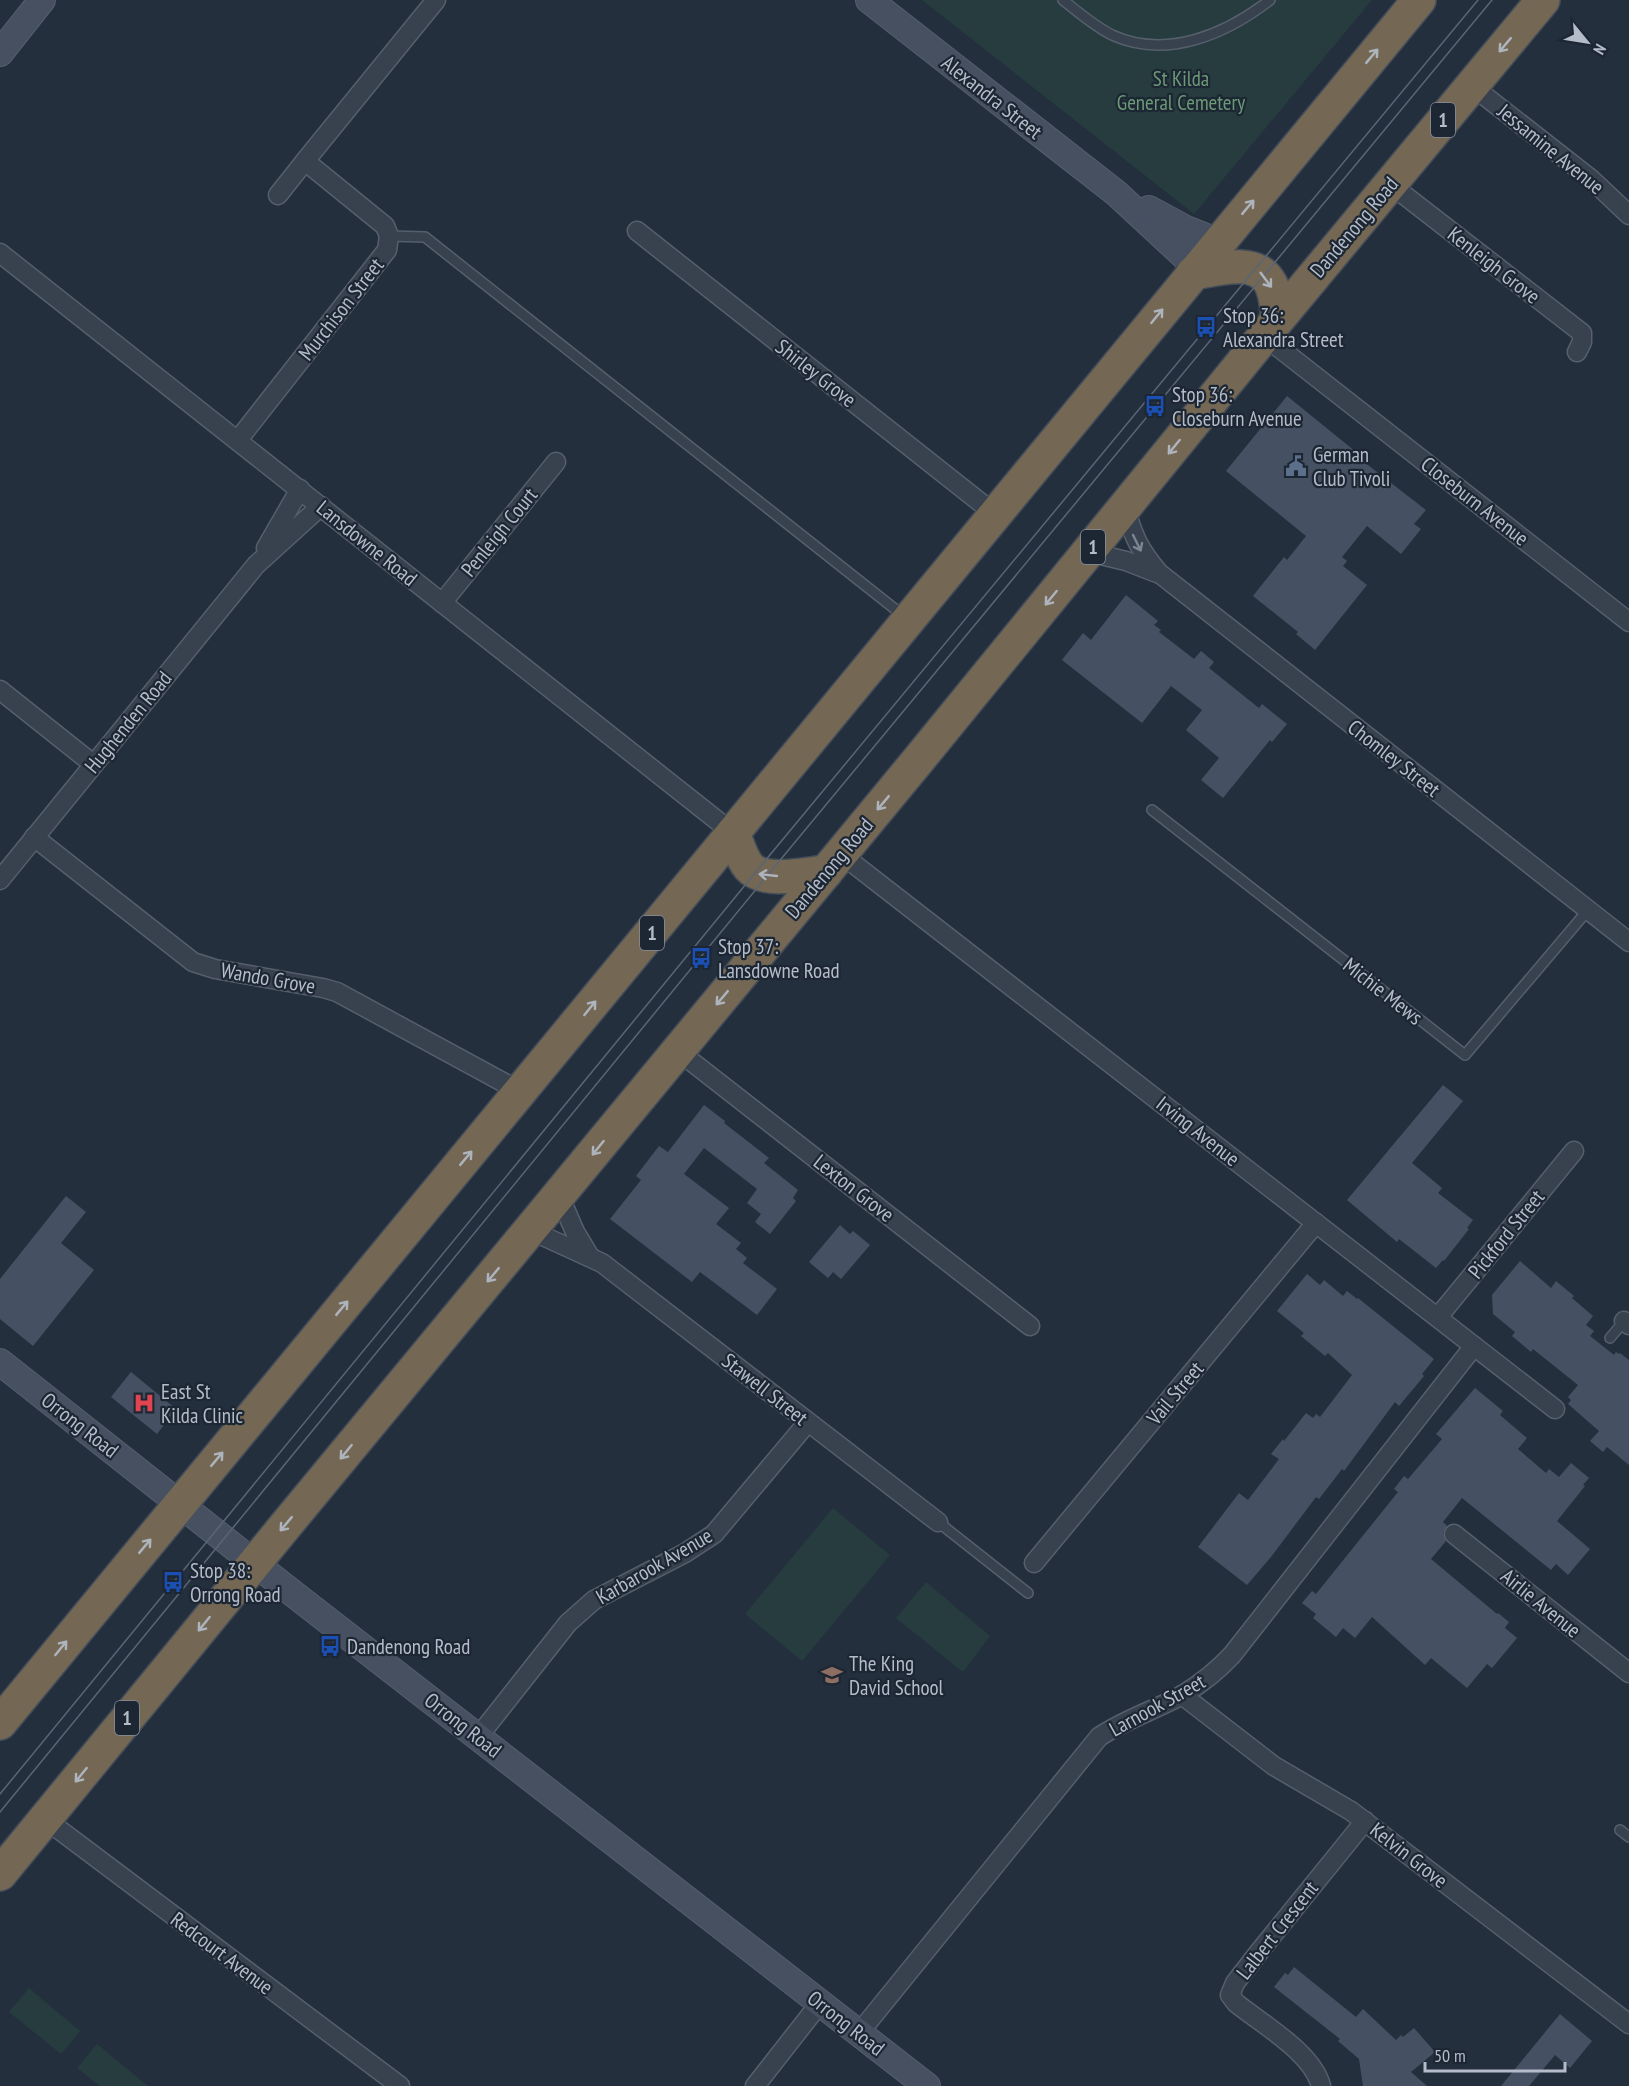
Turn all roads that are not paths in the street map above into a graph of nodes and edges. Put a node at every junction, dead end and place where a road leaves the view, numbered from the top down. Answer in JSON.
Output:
{"nodes":[{"id":1,"x":42,"y":0,"type":"edge"},
{"id":2,"x":436,"y":0,"type":"edge"},
{"id":3,"x":869,"y":0,"type":"edge"},
{"id":4,"x":1063,"y":0,"type":"edge"},
{"id":5,"x":1270,"y":0,"type":"edge"},
{"id":6,"x":1543,"y":0,"type":"edge"},
{"id":7,"x":1416,"y":1,"type":"edge"},
{"id":8,"x":0,"y":53,"type":"edge"},
{"id":9,"x":1472,"y":86,"type":"junction"},
{"id":10,"x":305,"y":161,"type":"junction"},
{"id":11,"x":1390,"y":184,"type":"junction"},
{"id":12,"x":1116,"y":194,"type":"junction"},
{"id":13,"x":278,"y":195,"type":"dead end"},
{"id":14,"x":1629,"y":215,"type":"edge"},
{"id":15,"x":637,"y":231,"type":"dead end"},
{"id":16,"x":389,"y":236,"type":"junction"},
{"id":17,"x":1219,"y":242,"type":"junction"},
{"id":18,"x":0,"y":253,"type":"edge"},
{"id":19,"x":1195,"y":270,"type":"junction"},
{"id":20,"x":1271,"y":327,"type":"junction"},
{"id":21,"x":1577,"y":352,"type":"dead end"},
{"id":22,"x":238,"y":440,"type":"junction"},
{"id":23,"x":556,"y":462,"type":"dead end"},
{"id":24,"x":300,"y":489,"type":"junction"},
{"id":25,"x":321,"y":506,"type":"junction"},
{"id":26,"x":1125,"y":508,"type":"junction"},
{"id":27,"x":995,"y":514,"type":"junction"},
{"id":28,"x":1088,"y":552,"type":"junction"},
{"id":29,"x":256,"y":565,"type":"junction"},
{"id":30,"x":1159,"y":573,"type":"junction"},
{"id":31,"x":442,"y":603,"type":"junction"},
{"id":32,"x":909,"y":620,"type":"junction"},
{"id":33,"x":1629,"y":622,"type":"edge"},
{"id":34,"x":0,"y":690,"type":"edge"},
{"id":35,"x":93,"y":764,"type":"junction"},
{"id":36,"x":1152,"y":810,"type":"dead end"},
{"id":37,"x":733,"y":833,"type":"junction"},
{"id":38,"x":34,"y":837,"type":"junction"},
{"id":39,"x":833,"y":863,"type":"junction"},
{"id":40,"x":0,"y":880,"type":"edge"},
{"id":41,"x":1588,"y":910,"type":"junction"},
{"id":42,"x":1629,"y":942,"type":"edge"},
{"id":43,"x":678,"y":1051,"type":"junction"},
{"id":44,"x":521,"y":1092,"type":"junction"},
{"id":45,"x":1574,"y":1151,"type":"dead end"},
{"id":46,"x":559,"y":1195,"type":"junction"},
{"id":47,"x":1316,"y":1223,"type":"junction"},
{"id":48,"x":530,"y":1230,"type":"junction"},
{"id":49,"x":590,"y":1257,"type":"junction"},
{"id":50,"x":1438,"y":1317,"type":"junction"},
{"id":51,"x":1627,"y":1320,"type":"edge"},
{"id":52,"x":1030,"y":1326,"type":"dead end"},
{"id":53,"x":1610,"y":1338,"type":"dead end"},
{"id":54,"x":1474,"y":1346,"type":"junction"},
{"id":55,"x":0,"y":1362,"type":"edge"},
{"id":56,"x":1555,"y":1409,"type":"dead end"},
{"id":57,"x":808,"y":1422,"type":"junction"},
{"id":58,"x":180,"y":1504,"type":"junction"},
{"id":59,"x":938,"y":1522,"type":"joint"},
{"id":60,"x":1454,"y":1534,"type":"dead end"},
{"id":61,"x":255,"y":1562,"type":"junction"},
{"id":62,"x":1034,"y":1563,"type":"dead end"},
{"id":63,"x":1028,"y":1593,"type":"dead end"},
{"id":64,"x":1629,"y":1673,"type":"edge"},
{"id":65,"x":1182,"y":1695,"type":"junction"},
{"id":66,"x":0,"y":1723,"type":"edge"},
{"id":67,"x":478,"y":1737,"type":"junction"},
{"id":68,"x":45,"y":1819,"type":"junction"},
{"id":69,"x":1365,"y":1821,"type":"junction"},
{"id":70,"x":1620,"y":1830,"type":"dead end"},
{"id":71,"x":1629,"y":1837,"type":"edge"},
{"id":72,"x":0,"y":1874,"type":"edge"},
{"id":73,"x":820,"y":2003,"type":"junction"},
{"id":74,"x":1629,"y":2025,"type":"edge"},
{"id":75,"x":859,"y":2033,"type":"junction"},
{"id":76,"x":400,"y":2086,"type":"edge"},
{"id":77,"x":755,"y":2086,"type":"edge"},
{"id":78,"x":927,"y":2086,"type":"edge"},
{"id":79,"x":1321,"y":2086,"type":"edge"}],
"edges":[{"from":1,"to":8,"type":"street"},
{"from":2,"to":10,"type":"street"},
{"from":3,"to":12,"type":"street","name":"Alexandra Street"},
{"from":4,"to":5,"type":"lane"},
{"from":6,"to":9,"type":"highway","name":"Dandenong Road","number":"1","one_way":true},
{"from":17,"to":7,"type":"highway","number":"1","one_way":true},
{"from":9,"to":11,"type":"highway","name":"Dandenong Road","number":"1"},
{"from":9,"to":14,"type":"street","name":"Jessamine Avenue"},
{"from":10,"to":13,"type":"street"},
{"from":10,"to":16,"type":"street","name":"Murchison Street"},
{"from":11,"to":20,"type":"highway","name":"Dandenong Road","number":"1"},
{"from":11,"to":21,"type":"street","name":"Kenleigh Grove"},
{"from":12,"to":17,"type":"street","name":"Alexandra Street"},
{"from":12,"to":19,"type":"street","name":"Alexandra Street"},
{"from":15,"to":27,"type":"street","name":"Shirley Grove"},
{"from":16,"to":22,"type":"street","name":"Murchison Street"},
{"from":16,"to":32,"type":"lane"},
{"from":17,"to":19,"type":"highway","number":"1"},
{"from":18,"to":22,"type":"street","name":"Lansdowne Road"},
{"from":19,"to":20,"type":"highway","one_way":true},
{"from":27,"to":19,"type":"highway","number":"1","one_way":true},
{"from":20,"to":26,"type":"highway","name":"Dandenong Road","number":"1","one_way":true},
{"from":20,"to":33,"type":"street","name":"Closeburn Avenue"},
{"from":22,"to":24,"type":"street","name":"Lansdowne Road"},
{"from":23,"to":31,"type":"street","name":"Penleigh Court"},
{"from":24,"to":25,"type":"street","name":"Lansdowne Road"},
{"from":24,"to":29,"type":"street","name":"Hughenden Road"},
{"from":25,"to":29,"type":"street","name":"Hughenden Road"},
{"from":25,"to":31,"type":"street","name":"Lansdowne Road"},
{"from":26,"to":28,"type":"highway","name":"Dandenong Road","number":"1"},
{"from":26,"to":30,"type":"street","name":"Chomley Street","one_way":true},
{"from":27,"to":32,"type":"highway","number":"1"},
{"from":28,"to":30,"type":"street","name":"Chomley Street"},
{"from":28,"to":39,"type":"highway","name":"Dandenong Road","number":"1","one_way":true},
{"from":29,"to":35,"type":"street","name":"Hughenden Road"},
{"from":30,"to":41,"type":"street","name":"Chomley Street"},
{"from":31,"to":37,"type":"street","name":"Lansdowne Road"},
{"from":32,"to":37,"type":"highway","number":"1"},
{"from":34,"to":35,"type":"street"},
{"from":35,"to":38,"type":"street","name":"Hughenden Road"},
{"from":36,"to":41,"type":"lane","name":"Michie Mews"},
{"from":39,"to":37,"type":"highway","one_way":true},
{"from":44,"to":37,"type":"highway","number":"1","one_way":true},
{"from":38,"to":40,"type":"street","name":"Hughenden Road"},
{"from":38,"to":44,"type":"street","name":"Wando Grove"},
{"from":39,"to":43,"type":"highway","name":"Dandenong Road","number":"1","one_way":true},
{"from":39,"to":47,"type":"street","name":"Irving Avenue"},
{"from":41,"to":42,"type":"street","name":"Chomley Street"},
{"from":43,"to":46,"type":"highway","name":"Dandenong Road","number":"1","one_way":true},
{"from":43,"to":52,"type":"street","name":"Lexton Grove"},
{"from":58,"to":44,"type":"highway","number":"1","one_way":true},
{"from":45,"to":50,"type":"street","name":"Pickford Street"},
{"from":46,"to":48,"type":"highway","name":"Dandenong Road","number":"1"},
{"from":46,"to":49,"type":"street","name":"Stawell Street"},
{"from":47,"to":50,"type":"street","name":"Irving Avenue"},
{"from":47,"to":62,"type":"street","name":"Vail Street"},
{"from":48,"to":49,"type":"street","name":"Stawell Street"},
{"from":48,"to":61,"type":"highway","name":"Dandenong Road","number":"1","one_way":true},
{"from":49,"to":57,"type":"street","name":"Stawell Street"},
{"from":50,"to":54,"type":"street","name":"Irving Avenue"},
{"from":51,"to":53,"type":"lane"},
{"from":54,"to":56,"type":"street","name":"Irving Avenue"},
{"from":54,"to":65,"type":"street","name":"Larnook Street"},
{"from":55,"to":58,"type":"street","name":"Orrong Road"},
{"from":57,"to":59,"type":"street","name":"Stawell Street"},
{"from":57,"to":67,"type":"street","name":"Karbarook Avenue"},
{"from":58,"to":61,"type":"street","name":"Orrong Road"},
{"from":66,"to":58,"type":"highway","number":"1","one_way":true},
{"from":59,"to":63,"type":"lane"},
{"from":60,"to":64,"type":"street","name":"Airlie Avenue"},
{"from":61,"to":67,"type":"street","name":"Orrong Road"},
{"from":61,"to":68,"type":"highway","name":"Dandenong Road","number":"1","one_way":true},
{"from":65,"to":69,"type":"street","name":"Kelvin Grove"},
{"from":65,"to":75,"type":"street","name":"Larnook Street"},
{"from":67,"to":73,"type":"street","name":"Orrong Road"},
{"from":68,"to":72,"type":"highway","name":"Dandenong Road","number":"1"},
{"from":68,"to":76,"type":"street","name":"Redcourt Avenue"},
{"from":69,"to":74,"type":"street","name":"Kelvin Grove"},
{"from":69,"to":79,"type":"street","name":"Lalbert Crescent"},
{"from":70,"to":71,"type":"lane"},
{"from":73,"to":75,"type":"street","name":"Orrong Road"},
{"from":73,"to":77,"type":"street"},
{"from":75,"to":78,"type":"street","name":"Orrong Road"}]}
